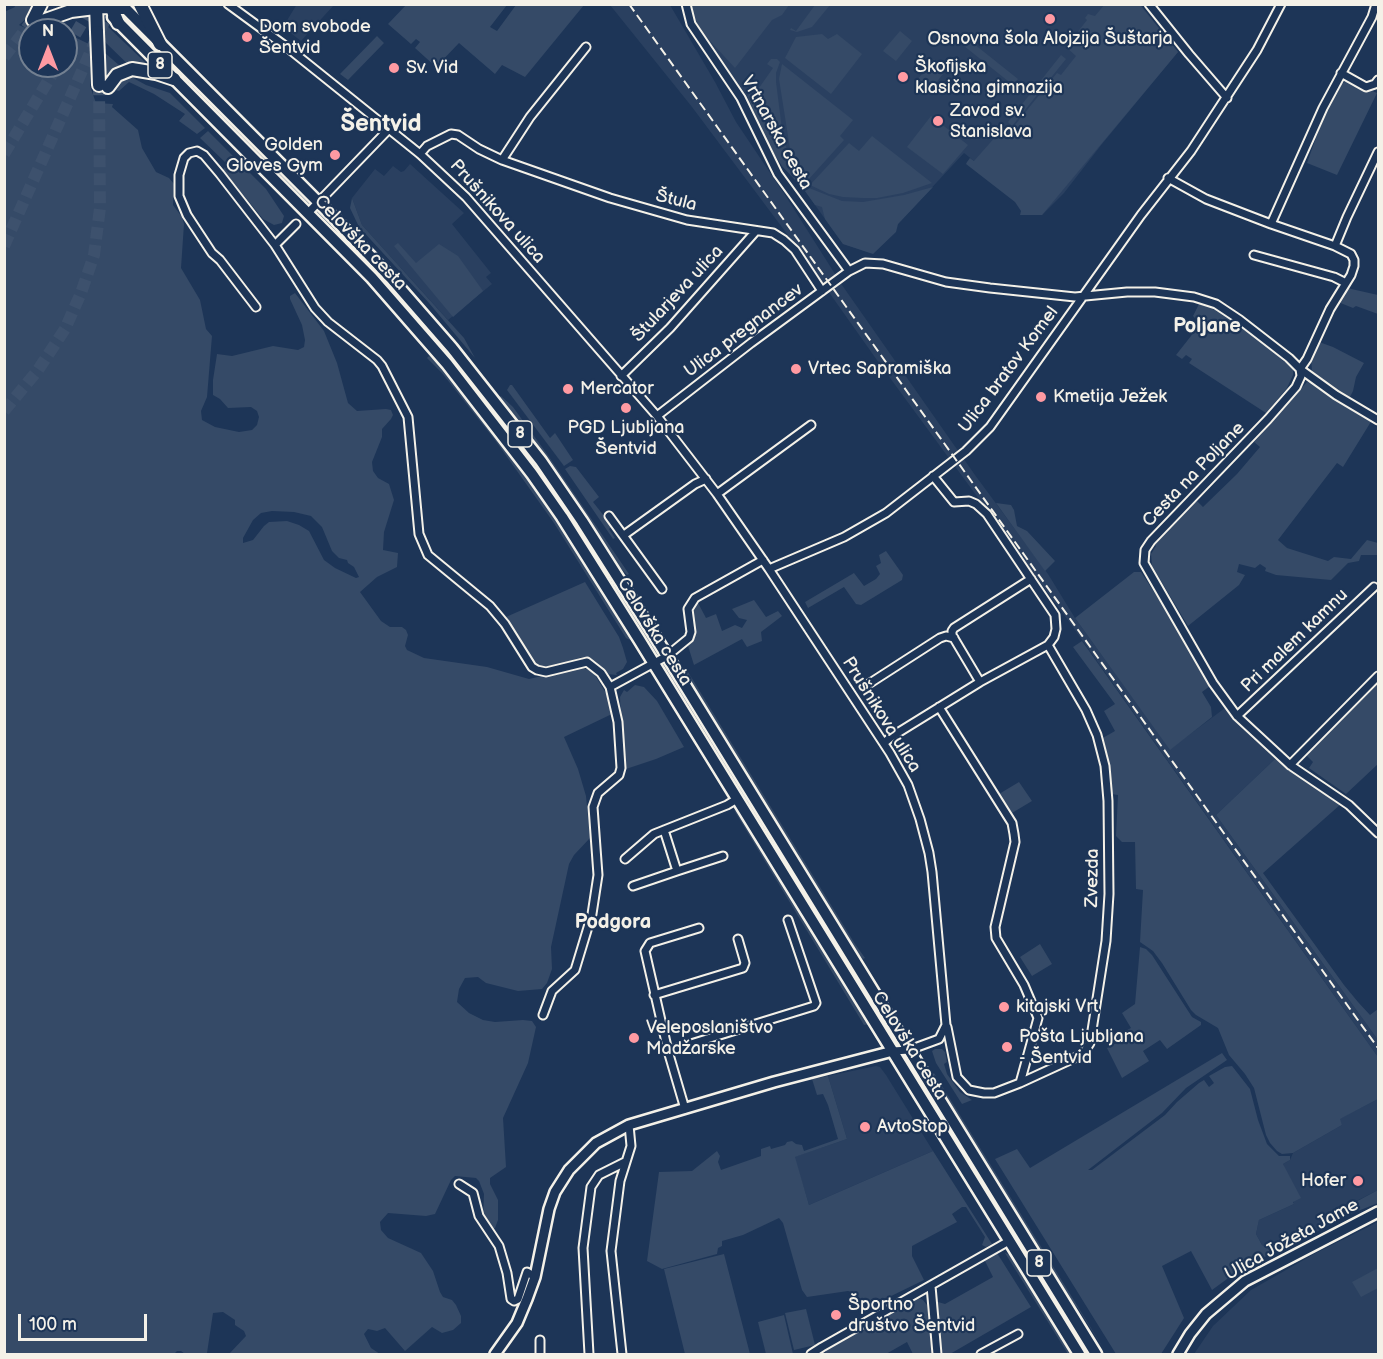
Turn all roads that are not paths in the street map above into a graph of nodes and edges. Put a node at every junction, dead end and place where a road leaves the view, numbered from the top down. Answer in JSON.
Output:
{"nodes":[{"id":1,"x":140,"y":4,"type":"edge"},
{"id":2,"x":228,"y":4,"type":"edge"},
{"id":3,"x":686,"y":4,"type":"edge"},
{"id":4,"x":1149,"y":4,"type":"edge"},
{"id":5,"x":1281,"y":4,"type":"edge"},
{"id":6,"x":108,"y":6,"type":"edge"},
{"id":7,"x":1377,"y":7,"type":"edge"},
{"id":8,"x":38,"y":17,"type":"tunnel mouth"},
{"id":9,"x":118,"y":23,"type":"joint"},
{"id":10,"x":160,"y":44,"type":"junction"},
{"id":11,"x":586,"y":46,"type":"dead end"},
{"id":12,"x":1341,"y":73,"type":"junction"},
{"id":13,"x":174,"y":79,"type":"junction"},
{"id":14,"x":1378,"y":80,"type":"edge"},
{"id":15,"x":1227,"y":98,"type":"junction"},
{"id":16,"x":389,"y":129,"type":"junction"},
{"id":17,"x":1378,"y":152,"type":"edge"},
{"id":18,"x":420,"y":154,"type":"junction"},
{"id":19,"x":502,"y":160,"type":"junction"},
{"id":20,"x":1168,"y":178,"type":"junction"},
{"id":21,"x":318,"y":202,"type":"junction"},
{"id":22,"x":308,"y":213,"type":"junction"},
{"id":23,"x":297,"y":224,"type":"dead end"},
{"id":24,"x":1271,"y":224,"type":"junction"},
{"id":25,"x":756,"y":231,"type":"junction"},
{"id":26,"x":275,"y":245,"type":"junction"},
{"id":27,"x":1335,"y":246,"type":"junction"},
{"id":28,"x":1254,"y":255,"type":"dead end"},
{"id":29,"x":849,"y":271,"type":"junction"},
{"id":30,"x":1346,"y":283,"type":"junction"},
{"id":31,"x":822,"y":291,"type":"junction"},
{"id":32,"x":1084,"y":296,"type":"junction"},
{"id":33,"x":256,"y":307,"type":"dead end"},
{"id":34,"x":1300,"y":369,"type":"junction"},
{"id":35,"x":621,"y":376,"type":"junction"},
{"id":36,"x":657,"y":416,"type":"junction"},
{"id":37,"x":1378,"y":420,"type":"edge"},
{"id":38,"x":811,"y":425,"type":"dead end"},
{"id":39,"x":933,"y":476,"type":"junction"},
{"id":40,"x":706,"y":479,"type":"junction"},
{"id":41,"x":717,"y":494,"type":"junction"},
{"id":42,"x":609,"y":516,"type":"dead end"},
{"id":43,"x":624,"y":536,"type":"junction"},
{"id":44,"x":763,"y":560,"type":"junction"},
{"id":45,"x":769,"y":569,"type":"junction"},
{"id":46,"x":1031,"y":579,"type":"junction"},
{"id":47,"x":1374,"y":587,"type":"dead end"},
{"id":48,"x":662,"y":589,"type":"dead end"},
{"id":49,"x":954,"y":638,"type":"junction"},
{"id":50,"x":1048,"y":645,"type":"junction"},
{"id":51,"x":667,"y":656,"type":"junction"},
{"id":52,"x":654,"y":663,"type":"junction"},
{"id":53,"x":1378,"y":676,"type":"edge"},
{"id":54,"x":980,"y":682,"type":"junction"},
{"id":55,"x":867,"y":685,"type":"dead end"},
{"id":56,"x":610,"y":687,"type":"junction"},
{"id":57,"x":939,"y":707,"type":"junction"},
{"id":58,"x":1237,"y":716,"type":"junction"},
{"id":59,"x":884,"y":743,"type":"junction"},
{"id":60,"x":1290,"y":765,"type":"junction"},
{"id":61,"x":737,"y":799,"type":"junction"},
{"id":62,"x":664,"y":830,"type":"junction"},
{"id":63,"x":1378,"y":833,"type":"edge"},
{"id":64,"x":723,"y":856,"type":"dead end"},
{"id":65,"x":625,"y":859,"type":"dead end"},
{"id":66,"x":677,"y":871,"type":"junction"},
{"id":67,"x":633,"y":886,"type":"dead end"},
{"id":68,"x":788,"y":920,"type":"dead end"},
{"id":69,"x":699,"y":928,"type":"dead end"},
{"id":70,"x":738,"y":939,"type":"dead end"},
{"id":71,"x":654,"y":995,"type":"junction"},
{"id":72,"x":543,"y":1015,"type":"dead end"},
{"id":73,"x":946,"y":1025,"type":"junction"},
{"id":74,"x":909,"y":1050,"type":"junction"},
{"id":75,"x":668,"y":1051,"type":"junction"},
{"id":76,"x":893,"y":1052,"type":"junction"},
{"id":77,"x":1020,"y":1083,"type":"junction"},
{"id":78,"x":686,"y":1108,"type":"junction"},
{"id":79,"x":629,"y":1125,"type":"junction"},
{"id":80,"x":625,"y":1162,"type":"junction"},
{"id":81,"x":459,"y":1185,"type":"dead end"},
{"id":82,"x":1378,"y":1212,"type":"edge"},
{"id":83,"x":1009,"y":1241,"type":"junction"},
{"id":84,"x":535,"y":1276,"type":"junction"},
{"id":85,"x":931,"y":1286,"type":"junction"},
{"id":86,"x":1018,"y":1334,"type":"dead end"},
{"id":87,"x":540,"y":1340,"type":"dead end"},
{"id":88,"x":495,"y":1354,"type":"edge"},
{"id":89,"x":540,"y":1354,"type":"edge"},
{"id":90,"x":589,"y":1354,"type":"edge"},
{"id":91,"x":621,"y":1354,"type":"edge"},
{"id":92,"x":811,"y":1354,"type":"edge"},
{"id":93,"x":937,"y":1354,"type":"edge"},
{"id":94,"x":981,"y":1354,"type":"edge"},
{"id":95,"x":1079,"y":1354,"type":"edge"},
{"id":96,"x":1096,"y":1354,"type":"edge"},
{"id":97,"x":1178,"y":1354,"type":"edge"}],
"edges":[{"from":1,"to":10,"type":"highway"},
{"from":2,"to":16,"type":"street","name":"Prušnikova ulica"},
{"from":3,"to":29,"type":"street","name":"Vrtnarska cesta"},
{"from":4,"to":15,"type":"street"},
{"from":5,"to":15,"type":"street","name":"Ulica bratov Komel"},
{"from":6,"to":8,"type":"highway"},
{"from":6,"to":9,"type":"highway"},
{"from":6,"to":10,"type":"main road","name":"Celovška cesta"},
{"from":6,"to":13,"type":"highway","bridge":true},
{"from":7,"to":12,"type":"street"},
{"from":9,"to":13,"type":"main road","name":"Celovška cesta","number":"8"},
{"from":10,"to":21,"type":"main road","name":"Celovška cesta","number":"8"},
{"from":11,"to":19,"type":"street"},
{"from":12,"to":14,"type":"street"},
{"from":12,"to":24,"type":"street"},
{"from":13,"to":22,"type":"main road","name":"Celovška cesta","number":"8"},
{"from":15,"to":20,"type":"street","name":"Ulica bratov Komel"},
{"from":16,"to":18,"type":"street","name":"Prušnikova ulica"},
{"from":16,"to":21,"type":"street"},
{"from":17,"to":27,"type":"street"},
{"from":18,"to":19,"type":"street","name":"Štula"},
{"from":18,"to":35,"type":"street","name":"Prušnikova ulica"},
{"from":19,"to":25,"type":"street","name":"Štula"},
{"from":20,"to":24,"type":"street"},
{"from":20,"to":32,"type":"street","name":"Ulica bratov Komel"},
{"from":21,"to":22,"type":"street"},
{"from":21,"to":51,"type":"main road","name":"Celovška cesta","number":"8"},
{"from":22,"to":52,"type":"main road","name":"Celovška cesta","number":"8"},
{"from":23,"to":26,"type":"street"},
{"from":24,"to":27,"type":"street"},
{"from":25,"to":31,"type":"street","name":"Štula"},
{"from":25,"to":35,"type":"street","name":"Štularjeva ulica"},
{"from":26,"to":33,"type":"street"},
{"from":26,"to":56,"type":"street"},
{"from":27,"to":30,"type":"street","name":"Cesta na Poljane"},
{"from":28,"to":30,"type":"street"},
{"from":29,"to":31,"type":"street","name":"Ulica pregnancev"},
{"from":29,"to":32,"type":"street"},
{"from":30,"to":34,"type":"street","name":"Cesta na Poljane"},
{"from":31,"to":36,"type":"street","name":"Ulica pregnancev"},
{"from":32,"to":34,"type":"street"},
{"from":32,"to":39,"type":"street","name":"Ulica bratov Komel"},
{"from":34,"to":37,"type":"street"},
{"from":34,"to":58,"type":"street","name":"Cesta na Poljane"},
{"from":35,"to":36,"type":"street","name":"Prušnikova ulica"},
{"from":36,"to":40,"type":"street","name":"Prušnikova ulica"},
{"from":38,"to":41,"type":"street"},
{"from":39,"to":45,"type":"street","name":"Ulica bratov Komel"},
{"from":39,"to":46,"type":"street"},
{"from":40,"to":41,"type":"street","name":"Prušnikova ulica"},
{"from":40,"to":43,"type":"street"},
{"from":41,"to":44,"type":"street","name":"Prušnikova ulica"},
{"from":42,"to":43,"type":"street"},
{"from":43,"to":48,"type":"street"},
{"from":44,"to":45,"type":"street","name":"Prušnikova ulica"},
{"from":44,"to":51,"type":"street"},
{"from":45,"to":59,"type":"street","name":"Prušnikova ulica"},
{"from":46,"to":49,"type":"street"},
{"from":46,"to":50,"type":"street"},
{"from":47,"to":58,"type":"street","name":"Pri malem kamnu"},
{"from":49,"to":54,"type":"street"},
{"from":49,"to":55,"type":"street"},
{"from":50,"to":54,"type":"street"},
{"from":50,"to":77,"type":"street","name":"Zvezda"},
{"from":51,"to":52,"type":"street"},
{"from":51,"to":74,"type":"main road","name":"Celovška cesta","number":"8"},
{"from":52,"to":56,"type":"street"},
{"from":52,"to":61,"type":"main road","name":"Celovška cesta","number":"8"},
{"from":53,"to":60,"type":"street"},
{"from":54,"to":57,"type":"street"},
{"from":56,"to":72,"type":"street"},
{"from":57,"to":59,"type":"street"},
{"from":57,"to":77,"type":"street"},
{"from":58,"to":60,"type":"street","name":"Cesta na Poljane"},
{"from":59,"to":73,"type":"street","name":"Prušnikova ulica"},
{"from":60,"to":63,"type":"street","name":"Cesta na Poljane"},
{"from":61,"to":62,"type":"street"},
{"from":61,"to":76,"type":"main road","name":"Celovška cesta","number":"8"},
{"from":62,"to":65,"type":"street"},
{"from":62,"to":66,"type":"street"},
{"from":64,"to":66,"type":"street"},
{"from":66,"to":67,"type":"street"},
{"from":68,"to":75,"type":"street"},
{"from":69,"to":71,"type":"street"},
{"from":70,"to":71,"type":"street"},
{"from":71,"to":75,"type":"street"},
{"from":73,"to":74,"type":"street"},
{"from":73,"to":77,"type":"street","name":"Zvezda"},
{"from":74,"to":76,"type":"street"},
{"from":74,"to":96,"type":"main road","name":"Celovška cesta","number":"8"},
{"from":75,"to":78,"type":"street"},
{"from":76,"to":78,"type":"street"},
{"from":76,"to":83,"type":"main road","name":"Celovška cesta","number":"8"},
{"from":78,"to":79,"type":"street"},
{"from":79,"to":80,"type":"street"},
{"from":79,"to":84,"type":"street"},
{"from":80,"to":90,"type":"street"},
{"from":80,"to":91,"type":"street"},
{"from":81,"to":84,"type":"street"},
{"from":82,"to":97,"type":"street","name":"Ulica Jožeta Jame"},
{"from":83,"to":85,"type":"street"},
{"from":83,"to":95,"type":"main road","name":"Celovška cesta","number":"8"},
{"from":84,"to":88,"type":"street"},
{"from":85,"to":92,"type":"street"},
{"from":85,"to":93,"type":"street"},
{"from":86,"to":94,"type":"street"},
{"from":87,"to":89,"type":"street"}]}
